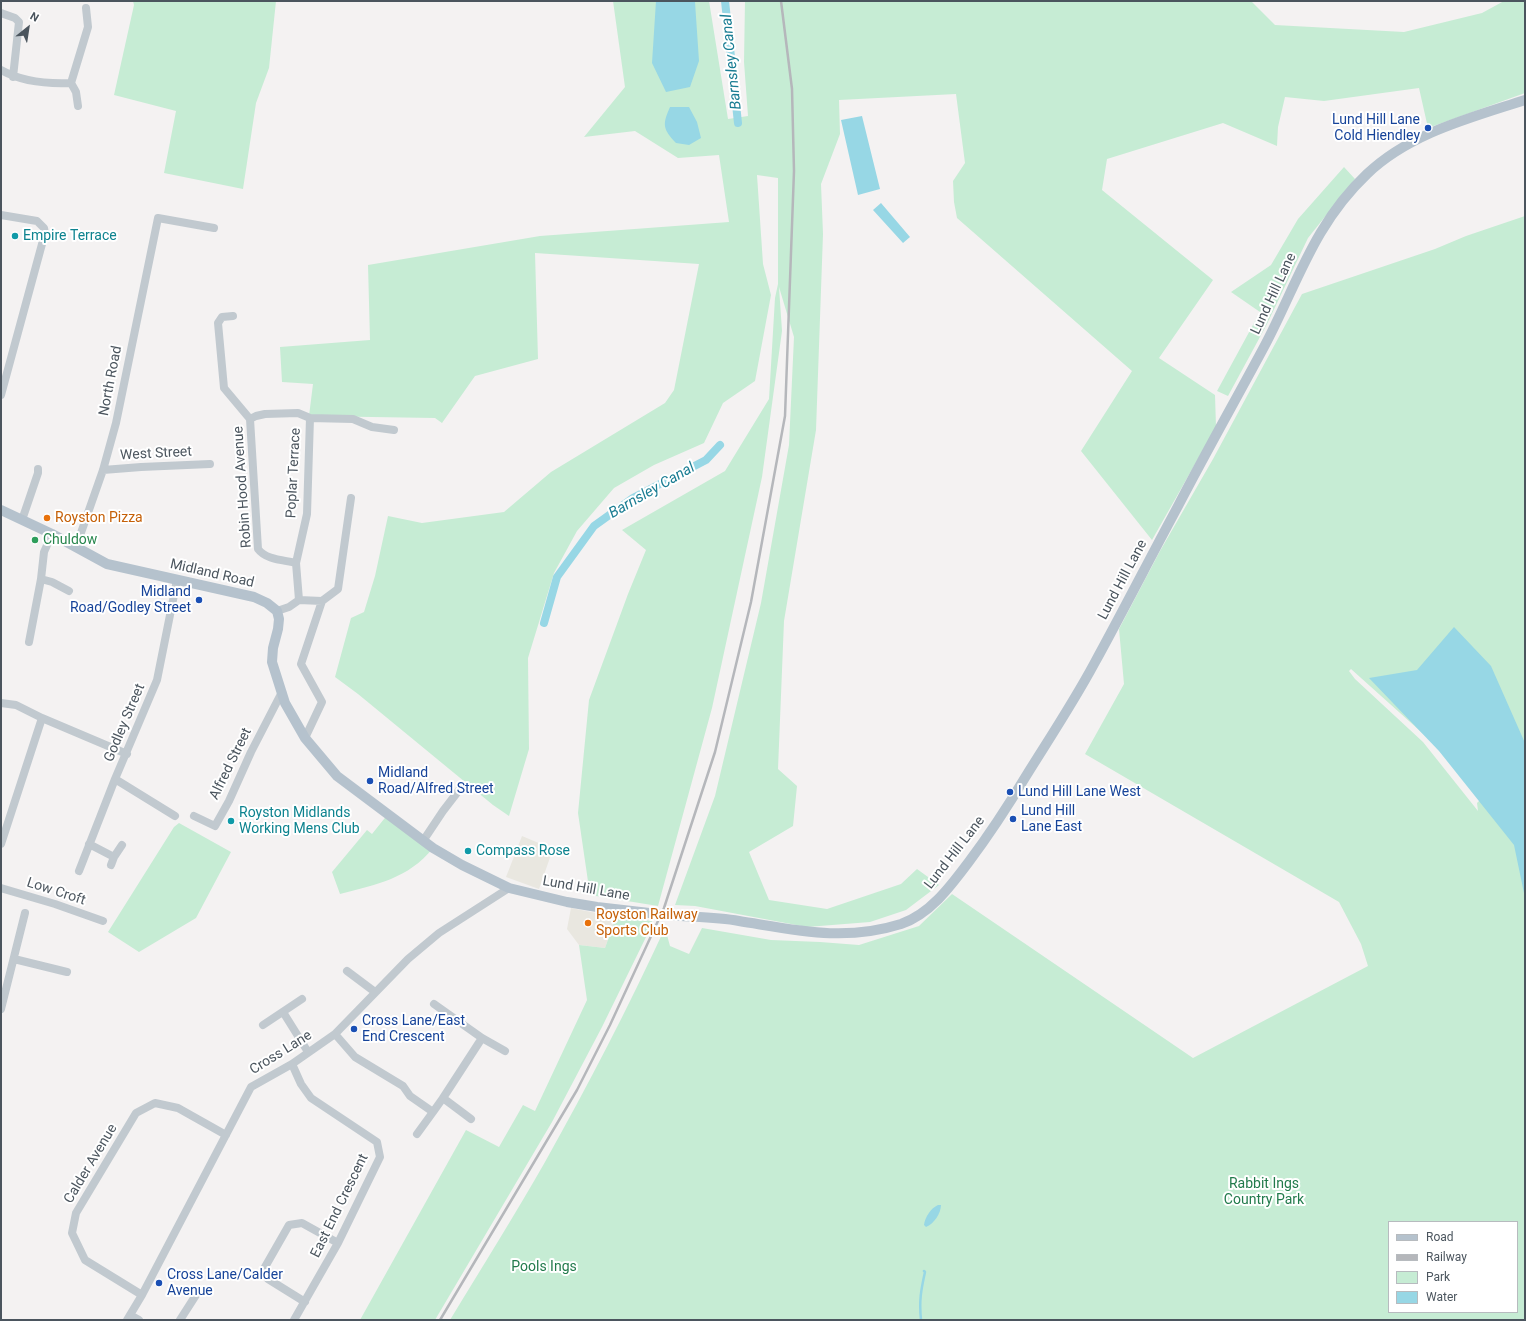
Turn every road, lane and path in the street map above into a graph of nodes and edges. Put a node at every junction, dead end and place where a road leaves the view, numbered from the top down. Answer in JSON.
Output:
{"nodes":[{"id":1,"x":86,"y":8,"type":"dead end"},
{"id":2,"x":1,"y":13,"type":"edge"},
{"id":3,"x":1,"y":70,"type":"edge"},
{"id":4,"x":13,"y":77,"type":"junction"},
{"id":5,"x":71,"y":84,"type":"junction"},
{"id":6,"x":1525,"y":100,"type":"edge"},
{"id":7,"x":78,"y":106,"type":"dead end"},
{"id":8,"x":1,"y":215,"type":"edge"},
{"id":9,"x":214,"y":228,"type":"dead end"},
{"id":10,"x":232,"y":316,"type":"dead end"},
{"id":11,"x":1,"y":395,"type":"edge"},
{"id":12,"x":310,"y":418,"type":"junction"},
{"id":13,"x":250,"y":419,"type":"junction"},
{"id":14,"x":394,"y":430,"type":"dead end"},
{"id":15,"x":210,"y":464,"type":"dead end"},
{"id":16,"x":38,"y":469,"type":"dead end"},
{"id":17,"x":103,"y":470,"type":"junction"},
{"id":18,"x":351,"y":498,"type":"dead end"},
{"id":19,"x":1,"y":510,"type":"edge"},
{"id":20,"x":22,"y":520,"type":"junction"},
{"id":21,"x":52,"y":534,"type":"junction"},
{"id":22,"x":76,"y":547,"type":"junction"},
{"id":23,"x":296,"y":563,"type":"junction"},
{"id":24,"x":41,"y":579,"type":"junction"},
{"id":25,"x":177,"y":580,"type":"junction"},
{"id":26,"x":69,"y":591,"type":"dead end"},
{"id":27,"x":299,"y":600,"type":"junction"},
{"id":28,"x":322,"y":601,"type":"junction"},
{"id":29,"x":277,"y":611,"type":"junction"},
{"id":30,"x":29,"y":642,"type":"dead end"},
{"id":31,"x":282,"y":692,"type":"junction"},
{"id":32,"x":1,"y":703,"type":"edge"},
{"id":33,"x":42,"y":718,"type":"junction"},
{"id":34,"x":305,"y":738,"type":"junction"},
{"id":35,"x":127,"y":754,"type":"junction"},
{"id":36,"x":115,"y":779,"type":"junction"},
{"id":37,"x":463,"y":785,"type":"dead end"},
{"id":38,"x":175,"y":816,"type":"dead end"},
{"id":39,"x":194,"y":816,"type":"dead end"},
{"id":40,"x":423,"y":841,"type":"junction"},
{"id":41,"x":1,"y":844,"type":"edge"},
{"id":42,"x":89,"y":844,"type":"junction"},
{"id":43,"x":122,"y":845,"type":"dead end"},
{"id":44,"x":79,"y":871,"type":"dead end"},
{"id":45,"x":1,"y":888,"type":"edge"},
{"id":46,"x":509,"y":888,"type":"junction"},
{"id":47,"x":25,"y":914,"type":"dead end"},
{"id":48,"x":103,"y":921,"type":"dead end"},
{"id":49,"x":14,"y":959,"type":"junction"},
{"id":50,"x":347,"y":971,"type":"dead end"},
{"id":51,"x":67,"y":972,"type":"dead end"},
{"id":52,"x":375,"y":992,"type":"junction"},
{"id":53,"x":2,"y":999,"type":"edge"},
{"id":54,"x":302,"y":999,"type":"dead end"},
{"id":55,"x":434,"y":1004,"type":"dead end"},
{"id":56,"x":1,"y":1008,"type":"edge"},
{"id":57,"x":283,"y":1012,"type":"junction"},
{"id":58,"x":263,"y":1025,"type":"dead end"},
{"id":59,"x":335,"y":1034,"type":"junction"},
{"id":60,"x":482,"y":1038,"type":"junction"},
{"id":61,"x":505,"y":1051,"type":"dead end"},
{"id":62,"x":308,"y":1052,"type":"junction"},
{"id":63,"x":292,"y":1064,"type":"junction"},
{"id":64,"x":443,"y":1098,"type":"junction"},
{"id":65,"x":433,"y":1112,"type":"junction"},
{"id":66,"x":472,"y":1119,"type":"dead end"},
{"id":67,"x":417,"y":1134,"type":"dead end"},
{"id":68,"x":226,"y":1135,"type":"junction"},
{"id":69,"x":338,"y":1242,"type":"junction"},
{"id":70,"x":142,"y":1295,"type":"junction"},
{"id":71,"x":196,"y":1295,"type":"dead end"},
{"id":72,"x":304,"y":1302,"type":"junction"},
{"id":73,"x":128,"y":1318,"type":"edge"},
{"id":74,"x":139,"y":1320,"type":"edge"},
{"id":75,"x":180,"y":1320,"type":"edge"},
{"id":76,"x":294,"y":1320,"type":"edge"}],
"edges":[{"from":1,"to":5,"type":"street"},
{"from":2,"to":4,"type":"street"},
{"from":3,"to":4,"type":"street"},
{"from":4,"to":5,"type":"street"},
{"from":5,"to":7,"type":"street"},
{"from":6,"to":46,"type":"main road","name":"Lund Hill Lane"},
{"from":8,"to":11,"type":"street"},
{"from":9,"to":17,"type":"street","name":"North Road"},
{"from":10,"to":13,"type":"street"},
{"from":12,"to":13,"type":"street","name":"Robin Hood Avenue"},
{"from":12,"to":14,"type":"street","name":"Robin Hood Avenue"},
{"from":12,"to":23,"type":"street","name":"Poplar Terrace"},
{"from":13,"to":23,"type":"street","name":"Robin Hood Avenue"},
{"from":15,"to":17,"type":"street","name":"West Street"},
{"from":16,"to":20,"type":"street"},
{"from":17,"to":22,"type":"street","name":"North Road"},
{"from":18,"to":28,"type":"street"},
{"from":19,"to":20,"type":"main road","name":"Midland Road"},
{"from":20,"to":21,"type":"main road","name":"Midland Road"},
{"from":21,"to":22,"type":"main road","name":"Midland Road"},
{"from":21,"to":24,"type":"street"},
{"from":22,"to":25,"type":"main road","name":"Midland Road"},
{"from":23,"to":27,"type":"street","name":"Poplar Terrace"},
{"from":24,"to":26,"type":"street"},
{"from":24,"to":30,"type":"street"},
{"from":25,"to":29,"type":"main road","name":"Midland Road"},
{"from":25,"to":35,"type":"street","name":"Godley Street"},
{"from":27,"to":28,"type":"street"},
{"from":27,"to":29,"type":"street"},
{"from":28,"to":34,"type":"street"},
{"from":29,"to":31,"type":"main road"},
{"from":31,"to":34,"type":"main road"},
{"from":31,"to":39,"type":"street","name":"Alfred Street"},
{"from":32,"to":33,"type":"street"},
{"from":33,"to":35,"type":"street"},
{"from":33,"to":41,"type":"street"},
{"from":34,"to":40,"type":"main road"},
{"from":35,"to":36,"type":"street","name":"Godley Street"},
{"from":36,"to":38,"type":"street"},
{"from":36,"to":42,"type":"street","name":"Godley Street"},
{"from":37,"to":40,"type":"street"},
{"from":40,"to":46,"type":"main road"},
{"from":42,"to":43,"type":"street"},
{"from":42,"to":44,"type":"street","name":"Godley Street"},
{"from":45,"to":48,"type":"street","name":"Low Croft"},
{"from":46,"to":52,"type":"street","name":"Cross Lane"},
{"from":47,"to":49,"type":"street"},
{"from":49,"to":51,"type":"street"},
{"from":49,"to":53,"type":"street"},
{"from":50,"to":52,"type":"street"},
{"from":52,"to":59,"type":"street","name":"Cross Lane"},
{"from":53,"to":56,"type":"street"},
{"from":54,"to":57,"type":"street"},
{"from":55,"to":60,"type":"street"},
{"from":57,"to":58,"type":"street"},
{"from":57,"to":62,"type":"street"},
{"from":59,"to":62,"type":"street","name":"Cross Lane"},
{"from":59,"to":65,"type":"street"},
{"from":60,"to":61,"type":"street"},
{"from":60,"to":64,"type":"street"},
{"from":62,"to":63,"type":"street","name":"Cross Lane"},
{"from":63,"to":68,"type":"street","name":"Cross Lane"},
{"from":63,"to":69,"type":"street","name":"East End Crescent"},
{"from":64,"to":65,"type":"street"},
{"from":64,"to":66,"type":"street"},
{"from":65,"to":67,"type":"street"},
{"from":68,"to":70,"type":"street","name":"Cross Lane"},
{"from":68,"to":70,"type":"street","name":"Calder Avenue"},
{"from":69,"to":72,"type":"street","name":"East End Crescent"},
{"from":69,"to":72,"type":"street"},
{"from":70,"to":73,"type":"street","name":"Cross Lane"},
{"from":71,"to":75,"type":"street"},
{"from":72,"to":76,"type":"street","name":"East End Crescent"},
{"from":73,"to":74,"type":"street"}]}
